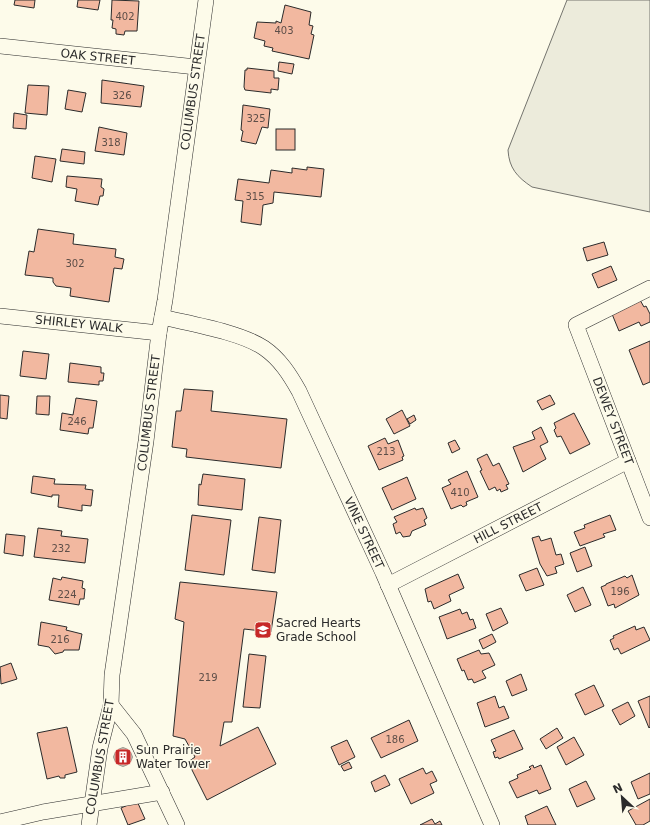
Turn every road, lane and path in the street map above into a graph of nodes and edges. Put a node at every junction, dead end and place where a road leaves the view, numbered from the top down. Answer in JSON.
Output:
{"nodes":[{"id":1,"x":206,"y":0,"type":"edge"},
{"id":2,"x":0,"y":46,"type":"edge"},
{"id":3,"x":196,"y":67,"type":"junction"},
{"id":4,"x":650,"y":288,"type":"edge"},
{"id":5,"x":0,"y":316,"type":"edge"},
{"id":6,"x":162,"y":317,"type":"junction"},
{"id":7,"x":159,"y":333,"type":"junction"},
{"id":8,"x":628,"y":461,"type":"junction"},
{"id":9,"x":650,"y":518,"type":"edge"},
{"id":10,"x":388,"y":585,"type":"junction"},
{"id":11,"x":111,"y":705,"type":"junction"},
{"id":12,"x":162,"y":792,"type":"junction"},
{"id":13,"x":92,"y":804,"type":"junction"},
{"id":14,"x":0,"y":822,"type":"edge"},
{"id":15,"x":89,"y":825,"type":"edge"},
{"id":16,"x":177,"y":825,"type":"edge"},
{"id":17,"x":492,"y":825,"type":"edge"}],
"edges":[{"from":1,"to":3,"type":"street","name":"COLUMBUS STREET"},
{"from":2,"to":3,"type":"street","name":"OAK STREET"},
{"from":3,"to":6,"type":"street","name":"COLUMBUS STREET"},
{"from":4,"to":8,"type":"street","name":"DEWEY STREET"},
{"from":5,"to":7,"type":"street","name":"SHIRLEY WALK"},
{"from":6,"to":7,"type":"street","name":"COLUMBUS STREET"},
{"from":6,"to":10,"type":"street","name":"VINE STREET"},
{"from":7,"to":11,"type":"street","name":"COLUMBUS STREET"},
{"from":8,"to":9,"type":"street","name":"DEWEY STREET"},
{"from":8,"to":10,"type":"street","name":"HILL STREET"},
{"from":10,"to":17,"type":"street","name":"VINE STREET"},
{"from":11,"to":12,"type":"street"},
{"from":11,"to":13,"type":"street","name":"COLUMBUS STREET"},
{"from":12,"to":13,"type":"street"},
{"from":12,"to":16,"type":"street"},
{"from":13,"to":14,"type":"street"},
{"from":13,"to":15,"type":"street","name":"COLUMBUS STREET"}]}
